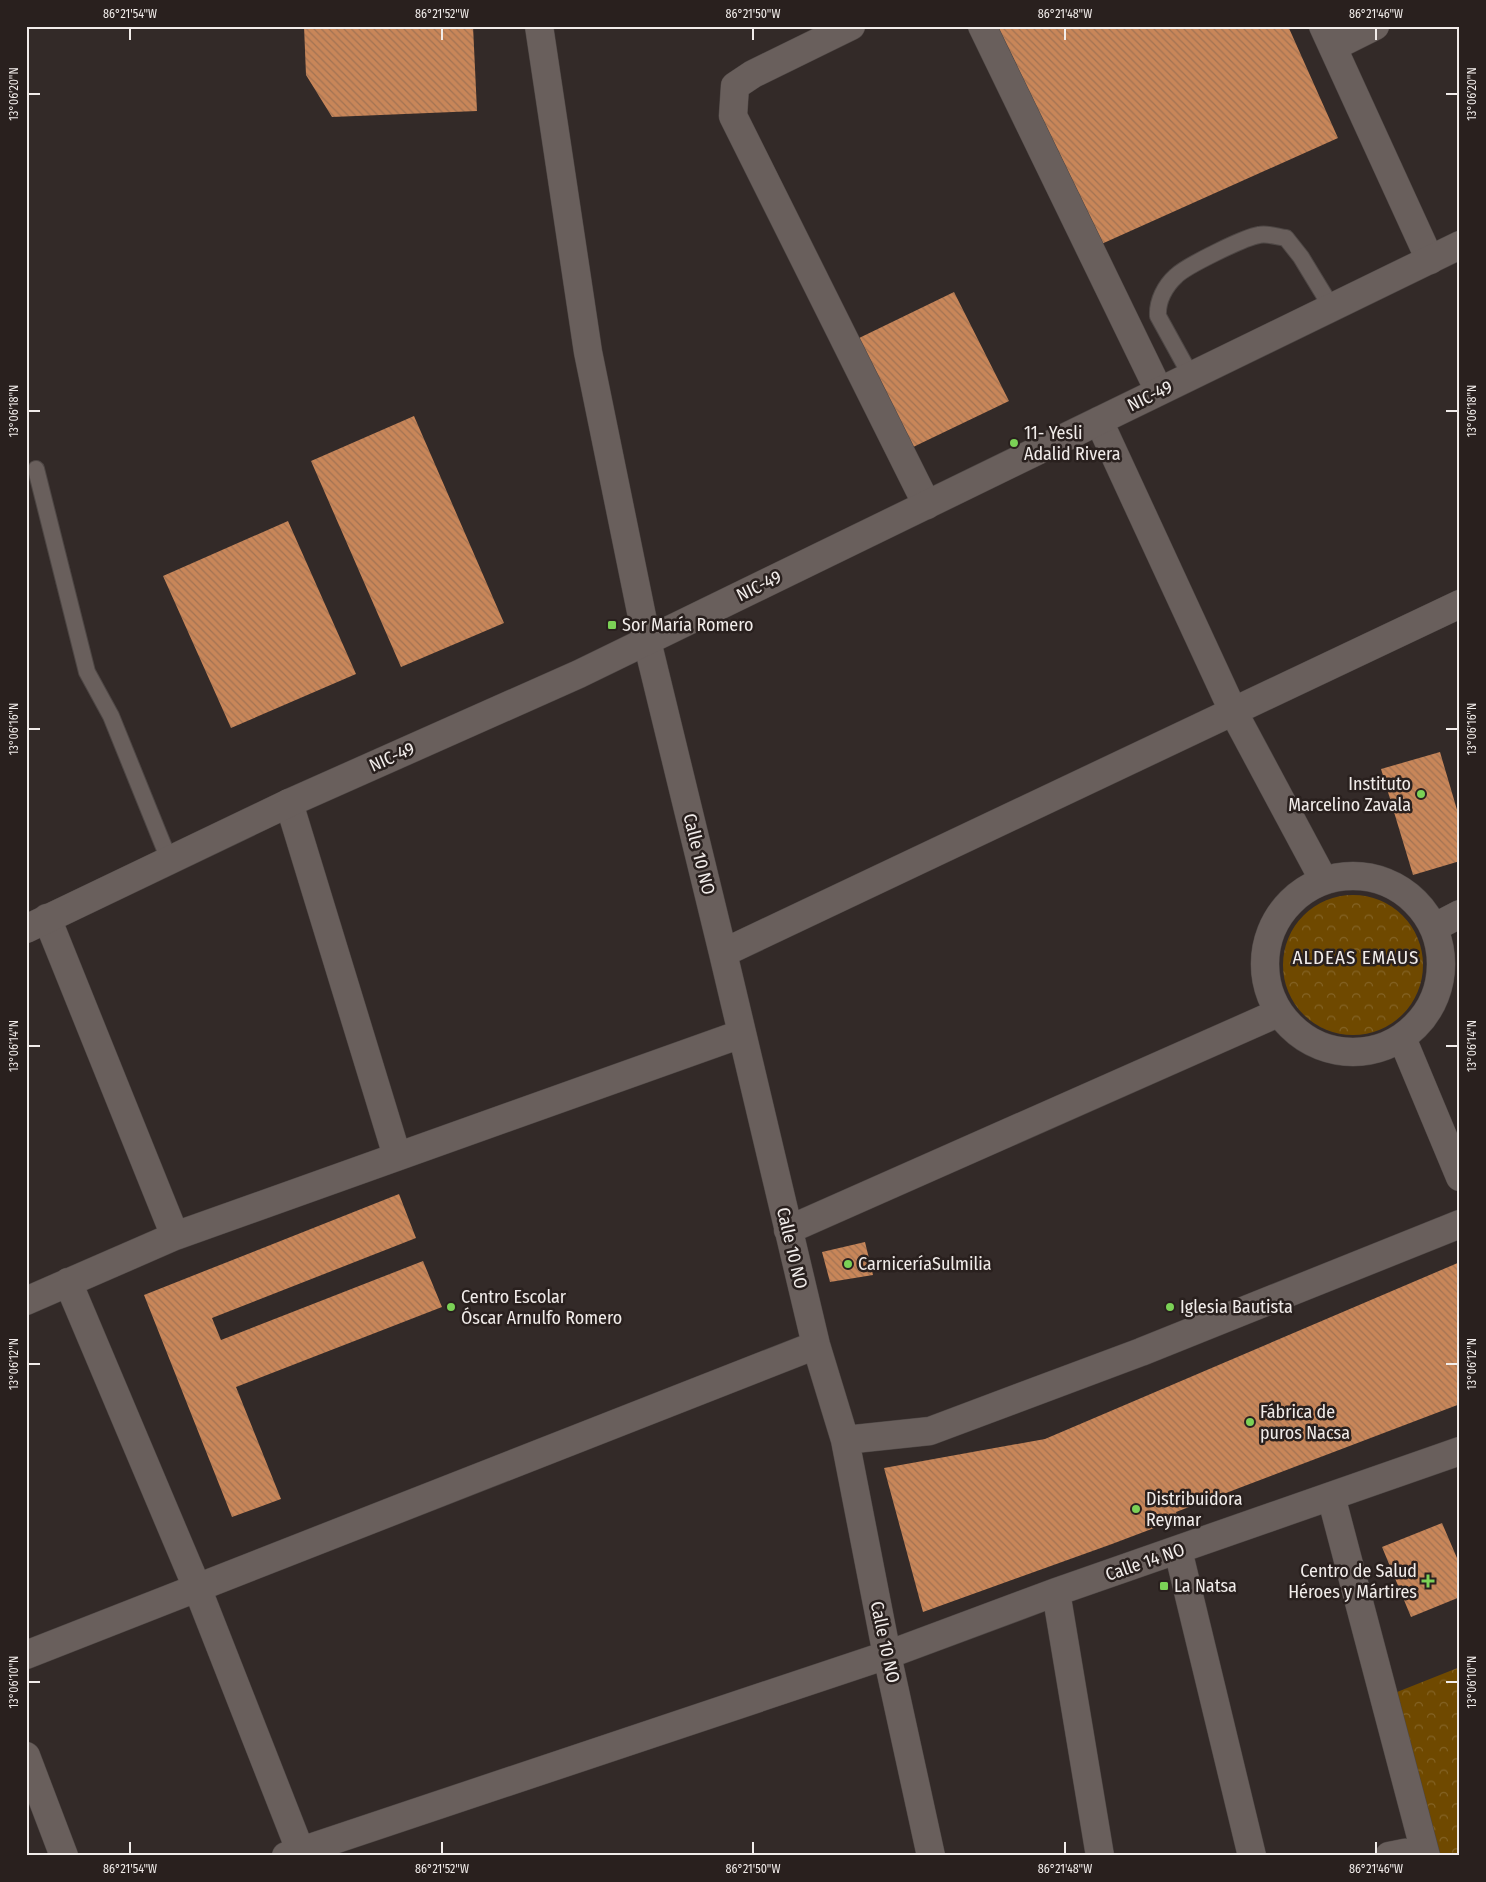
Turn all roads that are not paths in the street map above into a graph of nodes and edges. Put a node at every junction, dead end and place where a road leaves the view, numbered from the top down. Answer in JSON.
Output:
{"nodes":[{"id":1,"x":539,"y":26,"type":"edge"},
{"id":2,"x":851,"y":26,"type":"edge"},
{"id":3,"x":982,"y":26,"type":"edge"},
{"id":4,"x":1375,"y":26,"type":"edge"},
{"id":5,"x":1328,"y":37,"type":"edge"},
{"id":6,"x":1460,"y":245,"type":"edge"},
{"id":7,"x":1430,"y":260,"type":"junction"},
{"id":8,"x":1332,"y":308,"type":"junction"},
{"id":9,"x":1191,"y":376,"type":"junction"},
{"id":10,"x":1159,"y":391,"type":"junction"},
{"id":11,"x":1099,"y":421,"type":"junction"},
{"id":12,"x":36,"y":470,"type":"dead end"},
{"id":13,"x":927,"y":505,"type":"junction"},
{"id":14,"x":1460,"y":604,"type":"edge"},
{"id":15,"x":647,"y":641,"type":"junction"},
{"id":16,"x":1233,"y":711,"type":"junction"},
{"id":17,"x":289,"y":803,"type":"junction"},
{"id":18,"x":170,"y":862,"type":"junction"},
{"id":19,"x":1323,"y":879,"type":"junction"},
{"id":20,"x":1460,"y":914,"type":"edge"},
{"id":21,"x":37,"y":923,"type":"edge"},
{"id":22,"x":1435,"y":928,"type":"junction"},
{"id":23,"x":723,"y":953,"type":"junction"},
{"id":24,"x":1278,"y":1013,"type":"junction"},
{"id":25,"x":741,"y":1034,"type":"junction"},
{"id":26,"x":1402,"y":1038,"type":"junction"},
{"id":27,"x":397,"y":1156,"type":"junction"},
{"id":28,"x":1460,"y":1177,"type":"edge"},
{"id":29,"x":1460,"y":1224,"type":"edge"},
{"id":30,"x":788,"y":1230,"type":"junction"},
{"id":31,"x":175,"y":1236,"type":"junction"},
{"id":32,"x":68,"y":1282,"type":"junction"},
{"id":33,"x":26,"y":1301,"type":"edge"},
{"id":34,"x":816,"y":1345,"type":"junction"},
{"id":35,"x":845,"y":1440,"type":"junction"},
{"id":36,"x":1460,"y":1451,"type":"edge"},
{"id":37,"x":1331,"y":1496,"type":"junction"},
{"id":38,"x":1178,"y":1550,"type":"junction"},
{"id":39,"x":198,"y":1590,"type":"junction"},
{"id":40,"x":1056,"y":1592,"type":"junction"},
{"id":41,"x":26,"y":1655,"type":"edge"},
{"id":42,"x":887,"y":1655,"type":"junction"},
{"id":43,"x":26,"y":1756,"type":"edge"},
{"id":44,"x":1425,"y":1852,"type":"edge"},
{"id":45,"x":293,"y":1853,"type":"edge"},
{"id":46,"x":64,"y":1856,"type":"edge"},
{"id":47,"x":930,"y":1856,"type":"edge"},
{"id":48,"x":1100,"y":1856,"type":"edge"},
{"id":49,"x":1252,"y":1856,"type":"edge"},
{"id":50,"x":1389,"y":1856,"type":"edge"}],
"edges":[{"from":1,"to":15,"type":"street","name":"Calle 10 NO"},
{"from":2,"to":13,"type":"street"},
{"from":3,"to":10,"type":"street"},
{"from":4,"to":5,"type":"street"},
{"from":5,"to":7,"type":"street"},
{"from":6,"to":7,"type":"street","name":"NIC-49","number":"NIC-49"},
{"from":7,"to":8,"type":"street","name":"NIC-49","number":"NIC-49"},
{"from":8,"to":9,"type":"street","name":"NIC-49","number":"NIC-49"},
{"from":8,"to":9,"type":"lane"},
{"from":9,"to":10,"type":"street","name":"NIC-49","number":"NIC-49"},
{"from":10,"to":11,"type":"street","name":"NIC-49","number":"NIC-49"},
{"from":11,"to":13,"type":"street","name":"NIC-49","number":"NIC-49"},
{"from":11,"to":16,"type":"street"},
{"from":12,"to":18,"type":"lane"},
{"from":13,"to":15,"type":"street","name":"NIC-49","number":"NIC-49"},
{"from":14,"to":16,"type":"street"},
{"from":15,"to":17,"type":"street","name":"NIC-49","number":"NIC-49"},
{"from":15,"to":23,"type":"street","name":"Calle 10 NO"},
{"from":16,"to":19,"type":"street"},
{"from":16,"to":23,"type":"street"},
{"from":17,"to":18,"type":"street","name":"NIC-49","number":"NIC-49"},
{"from":17,"to":27,"type":"street"},
{"from":18,"to":21,"type":"street","name":"NIC-49","number":"NIC-49"},
{"from":19,"to":22,"type":"street"},
{"from":19,"to":24,"type":"street"},
{"from":20,"to":22,"type":"street"},
{"from":21,"to":31,"type":"street"},
{"from":22,"to":26,"type":"street"},
{"from":23,"to":25,"type":"street","name":"Calle 10 NO"},
{"from":24,"to":26,"type":"street"},
{"from":24,"to":30,"type":"street"},
{"from":25,"to":27,"type":"street"},
{"from":25,"to":30,"type":"street","name":"Calle 10 NO"},
{"from":26,"to":28,"type":"street"},
{"from":27,"to":31,"type":"street"},
{"from":29,"to":35,"type":"street"},
{"from":30,"to":34,"type":"street","name":"Calle 10 NO"},
{"from":31,"to":32,"type":"street"},
{"from":32,"to":33,"type":"street"},
{"from":32,"to":39,"type":"street"},
{"from":34,"to":35,"type":"street","name":"Calle 10 NO"},
{"from":34,"to":39,"type":"street"},
{"from":35,"to":42,"type":"street","name":"Calle 10 NO"},
{"from":36,"to":37,"type":"street","name":"Calle 14 NO"},
{"from":37,"to":38,"type":"street","name":"Calle 14 NO"},
{"from":37,"to":44,"type":"street"},
{"from":38,"to":40,"type":"street","name":"Calle 14 NO"},
{"from":38,"to":49,"type":"street"},
{"from":39,"to":41,"type":"street"},
{"from":39,"to":45,"type":"street"},
{"from":40,"to":42,"type":"street","name":"Calle 14 NO"},
{"from":40,"to":48,"type":"street"},
{"from":42,"to":45,"type":"street","name":"Calle 14 NO"},
{"from":42,"to":47,"type":"street","name":"Calle 10 NO"},
{"from":43,"to":46,"type":"street"},
{"from":44,"to":50,"type":"street"}]}
